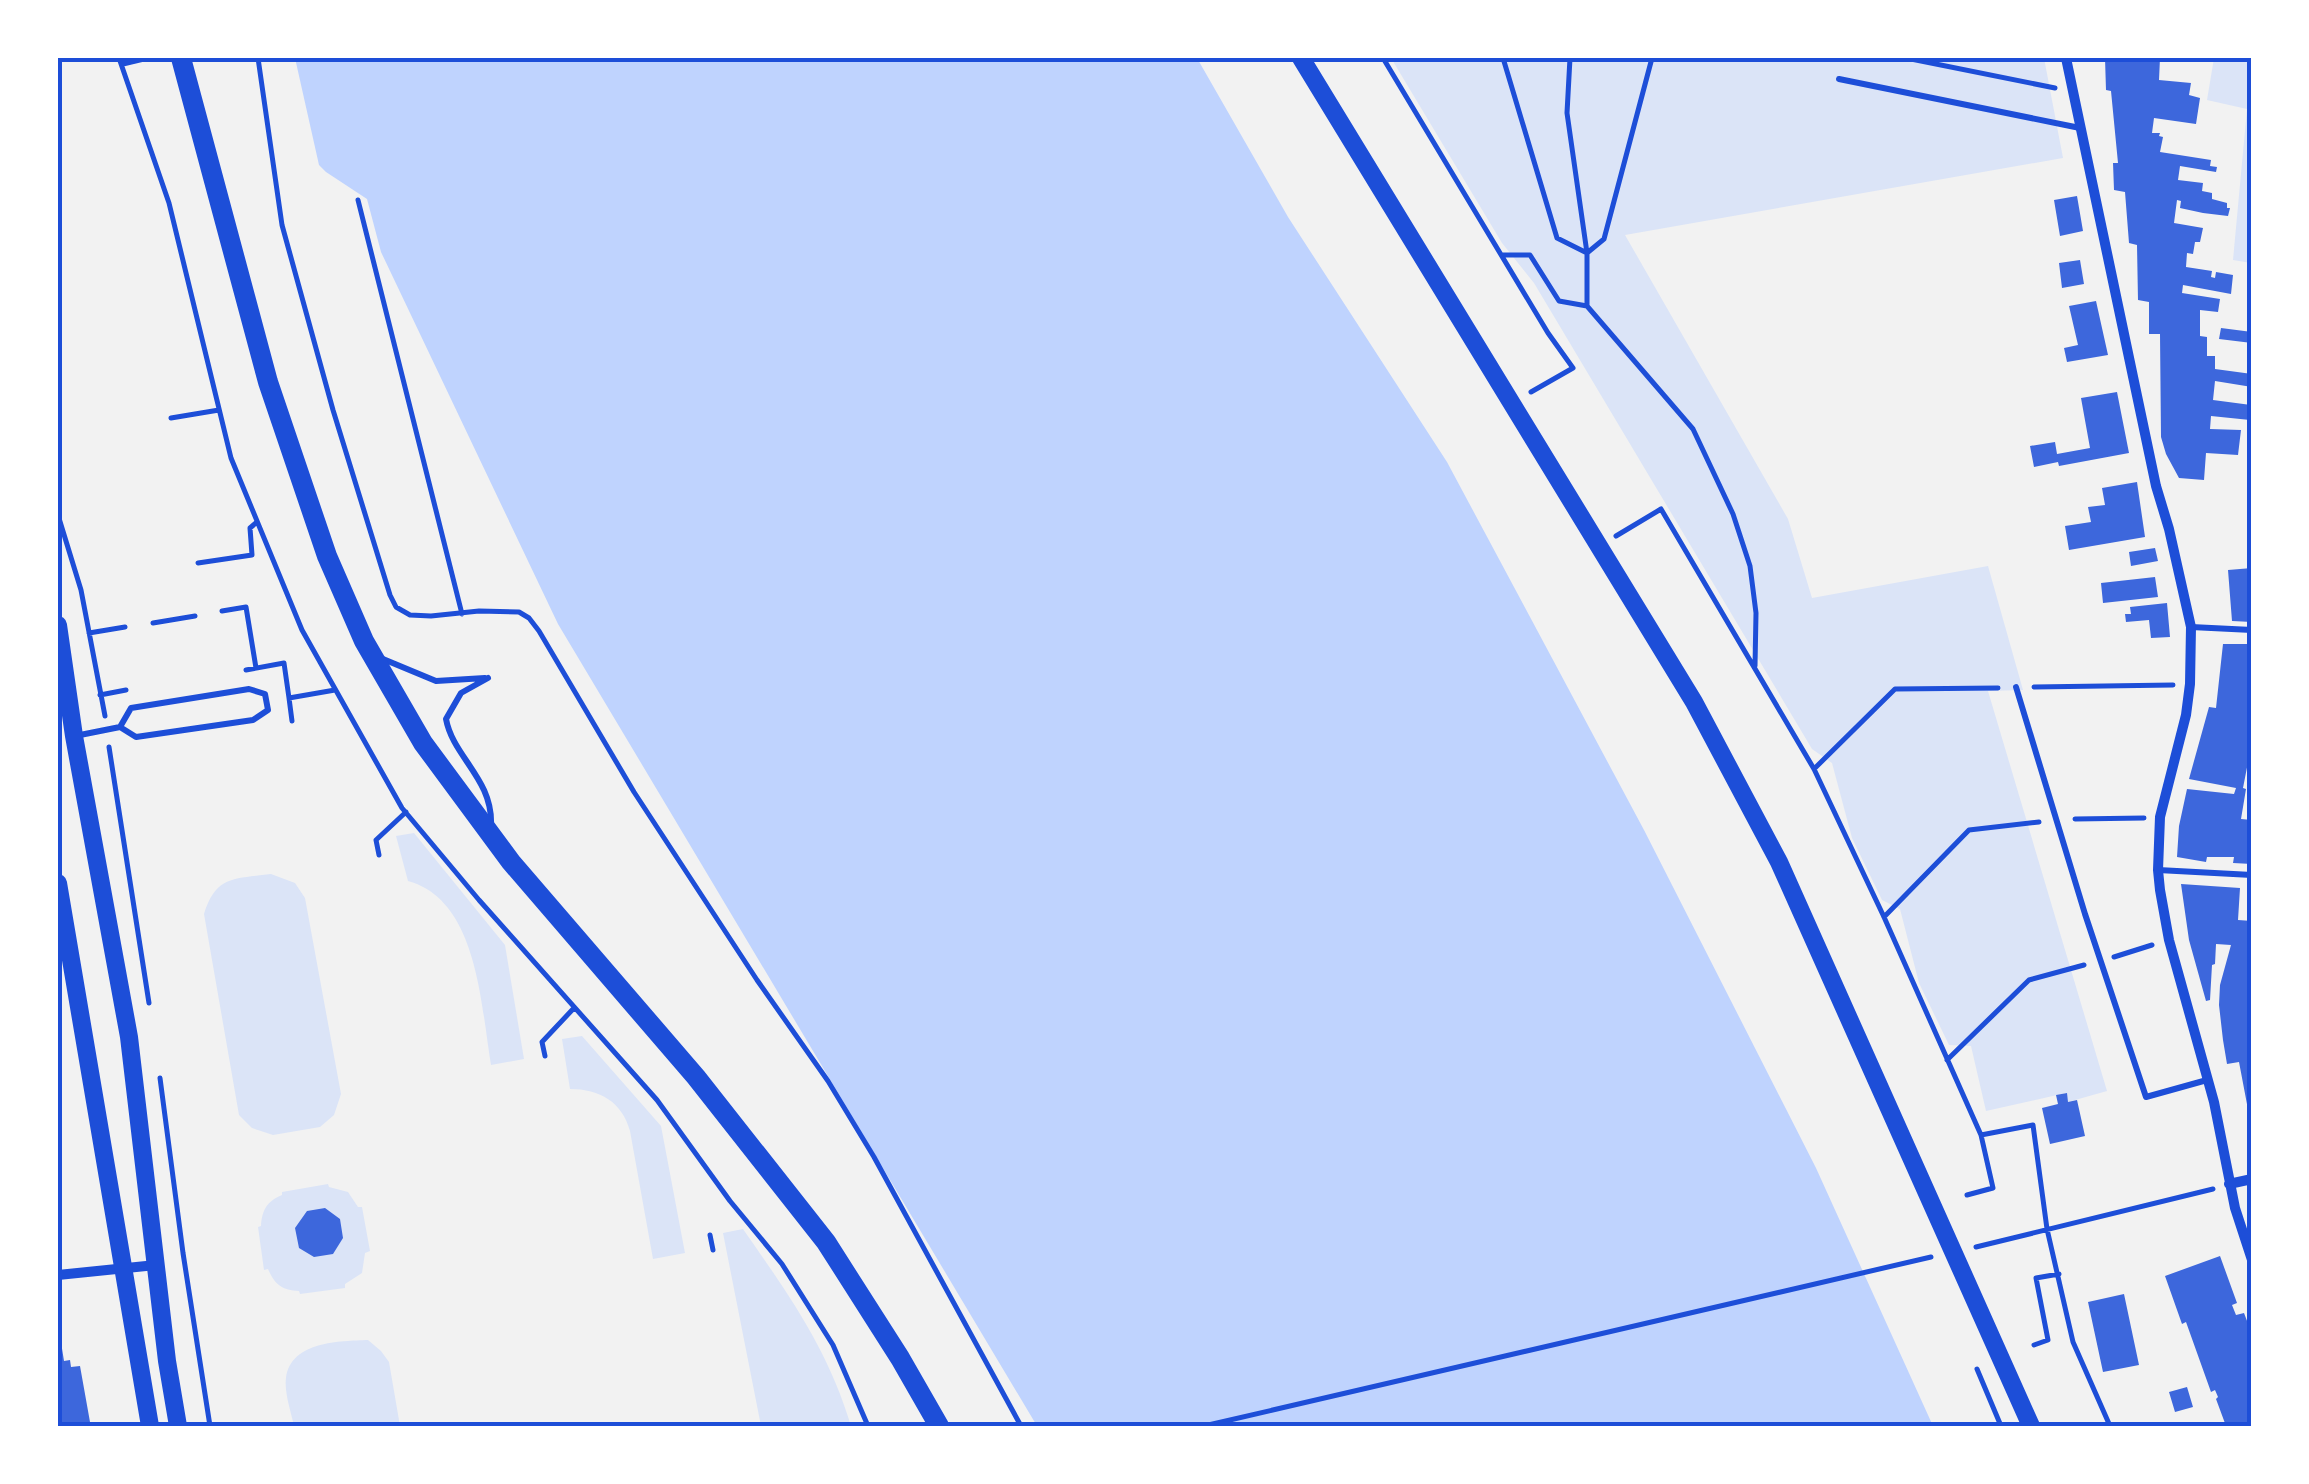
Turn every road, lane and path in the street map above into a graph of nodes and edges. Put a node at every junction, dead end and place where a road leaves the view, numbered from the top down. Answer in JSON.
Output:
{"nodes":[{"id":1,"x":148,"y":58,"type":"edge"},
{"id":2,"x":181,"y":58,"type":"edge"},
{"id":3,"x":258,"y":58,"type":"edge"},
{"id":4,"x":1301,"y":58,"type":"edge"},
{"id":5,"x":1383,"y":58,"type":"edge"},
{"id":6,"x":1503,"y":58,"type":"edge"},
{"id":7,"x":1570,"y":58,"type":"edge"},
{"id":8,"x":1652,"y":58,"type":"edge"},
{"id":9,"x":1906,"y":58,"type":"edge"},
{"id":10,"x":2066,"y":58,"type":"edge"},
{"id":11,"x":122,"y":64,"type":"dead end"},
{"id":12,"x":1839,"y":80,"type":"dead end"},
{"id":13,"x":2072,"y":92,"type":"junction"},
{"id":14,"x":2080,"y":128,"type":"junction"},
{"id":15,"x":358,"y":200,"type":"dead end"},
{"id":16,"x":1587,"y":253,"type":"junction"},
{"id":17,"x":1502,"y":255,"type":"junction"},
{"id":18,"x":1587,"y":306,"type":"junction"},
{"id":19,"x":1512,"y":404,"type":"junction"},
{"id":20,"x":219,"y":410,"type":"dead end"},
{"id":21,"x":171,"y":418,"type":"dead end"},
{"id":22,"x":257,"y":522,"type":"dead end"},
{"id":23,"x":1599,"y":546,"type":"junction"},
{"id":24,"x":198,"y":563,"type":"dead end"},
{"id":25,"x":222,"y":611,"type":"dead end"},
{"id":26,"x":462,"y":614,"type":"junction"},
{"id":27,"x":194,"y":616,"type":"dead end"},
{"id":28,"x":152,"y":623,"type":"dead end"},
{"id":29,"x":58,"y":625,"type":"edge"},
{"id":30,"x":125,"y":627,"type":"dead end"},
{"id":31,"x":2191,"y":627,"type":"junction"},
{"id":32,"x":2252,"y":630,"type":"edge"},
{"id":33,"x":89,"y":634,"type":"dead end"},
{"id":34,"x":364,"y":641,"type":"junction"},
{"id":35,"x":256,"y":668,"type":"junction"},
{"id":36,"x":1755,"y":669,"type":"junction"},
{"id":37,"x":234,"y":672,"type":"dead end"},
{"id":38,"x":2190,"y":684,"type":"junction"},
{"id":39,"x":2016,"y":687,"type":"junction"},
{"id":40,"x":134,"y":689,"type":"dead end"},
{"id":41,"x":336,"y":690,"type":"dead end"},
{"id":42,"x":100,"y":694,"type":"dead end"},
{"id":43,"x":289,"y":698,"type":"junction"},
{"id":44,"x":292,"y":721,"type":"dead end"},
{"id":45,"x":120,"y":727,"type":"junction"},
{"id":46,"x":66,"y":737,"type":"edge"},
{"id":47,"x":1814,"y":769,"type":"junction"},
{"id":48,"x":406,"y":812,"type":"dead end"},
{"id":49,"x":1969,"y":830,"type":"dead end"},
{"id":50,"x":490,"y":834,"type":"junction"},
{"id":51,"x":379,"y":855,"type":"dead end"},
{"id":52,"x":2158,"y":870,"type":"junction"},
{"id":53,"x":2252,"y":876,"type":"edge"},
{"id":54,"x":58,"y":883,"type":"edge"},
{"id":55,"x":1884,"y":917,"type":"junction"},
{"id":56,"x":2169,"y":940,"type":"junction"},
{"id":57,"x":2101,"y":961,"type":"junction"},
{"id":58,"x":574,"y":1008,"type":"dead end"},
{"id":59,"x":545,"y":1056,"type":"dead end"},
{"id":60,"x":1947,"y":1060,"type":"junction"},
{"id":61,"x":2209,"y":1079,"type":"junction"},
{"id":62,"x":1981,"y":1134,"type":"junction"},
{"id":63,"x":2252,"y":1179,"type":"edge"},
{"id":64,"x":2229,"y":1184,"type":"junction"},
{"id":65,"x":1967,"y":1195,"type":"dead end"},
{"id":66,"x":2047,"y":1229,"type":"junction"},
{"id":67,"x":710,"y":1235,"type":"dead end"},
{"id":68,"x":712,"y":1250,"type":"dead end"},
{"id":69,"x":1962,"y":1250,"type":"dead end"},
{"id":70,"x":1930,"y":1253,"type":"dead end"},
{"id":71,"x":1944,"y":1254,"type":"dead end"},
{"id":72,"x":2252,"y":1260,"type":"edge"},
{"id":73,"x":156,"y":1265,"type":"junction"},
{"id":74,"x":123,"y":1268,"type":"junction"},
{"id":75,"x":1937,"y":1271,"type":"dead end"},
{"id":76,"x":2059,"y":1274,"type":"junction"},
{"id":77,"x":58,"y":1275,"type":"edge"},
{"id":78,"x":2034,"y":1345,"type":"dead end"},
{"id":79,"x":1974,"y":1362,"type":"dead end"},
{"id":80,"x":150,"y":1426,"type":"edge"},
{"id":81,"x":178,"y":1426,"type":"edge"},
{"id":82,"x":939,"y":1426,"type":"edge"},
{"id":83,"x":1021,"y":1426,"type":"edge"},
{"id":84,"x":1204,"y":1426,"type":"edge"},
{"id":85,"x":2002,"y":1426,"type":"edge"},
{"id":86,"x":2032,"y":1426,"type":"edge"},
{"id":87,"x":2110,"y":1426,"type":"edge"}],
"edges":[{"from":1,"to":11,"type":"path"},
{"from":2,"to":34,"type":"main road"},
{"from":3,"to":26,"type":"path"},
{"from":4,"to":19,"type":"street"},
{"from":5,"to":17,"type":"path"},
{"from":6,"to":16,"type":"path"},
{"from":7,"to":16,"type":"path"},
{"from":8,"to":16,"type":"path"},
{"from":9,"to":13,"type":"path"},
{"from":10,"to":13,"type":"street"},
{"from":12,"to":14,"type":"lane"},
{"from":13,"to":14,"type":"street"},
{"from":14,"to":31,"type":"street"},
{"from":15,"to":26,"type":"path"},
{"from":16,"to":18,"type":"path"},
{"from":17,"to":18,"type":"path"},
{"from":17,"to":19,"type":"path"},
{"from":18,"to":36,"type":"path"},
{"from":19,"to":23,"type":"street"},
{"from":20,"to":21,"type":"path"},
{"from":22,"to":24,"type":"path"},
{"from":23,"to":36,"type":"path"},
{"from":23,"to":86,"type":"street"},
{"from":25,"to":35,"type":"path"},
{"from":26,"to":83,"type":"path"},
{"from":27,"to":28,"type":"path"},
{"from":29,"to":46,"type":"street"},
{"from":30,"to":33,"type":"path"},
{"from":31,"to":32,"type":"lane"},
{"from":31,"to":38,"type":"street"},
{"from":34,"to":50,"type":"main road"},
{"from":34,"to":50,"type":"lane"},
{"from":35,"to":37,"type":"path"},
{"from":35,"to":43,"type":"path"},
{"from":36,"to":47,"type":"path"},
{"from":38,"to":39,"type":"path"},
{"from":38,"to":52,"type":"street"},
{"from":39,"to":47,"type":"path"},
{"from":39,"to":57,"type":"lane"},
{"from":40,"to":42,"type":"path"},
{"from":41,"to":43,"type":"path"},
{"from":43,"to":44,"type":"path"},
{"from":45,"to":45,"type":"lane"},
{"from":45,"to":46,"type":"lane"},
{"from":46,"to":73,"type":"street"},
{"from":47,"to":55,"type":"path"},
{"from":48,"to":51,"type":"path"},
{"from":49,"to":55,"type":"path"},
{"from":50,"to":82,"type":"main road"},
{"from":52,"to":53,"type":"lane"},
{"from":52,"to":56,"type":"street"},
{"from":54,"to":74,"type":"street"},
{"from":55,"to":60,"type":"path"},
{"from":56,"to":57,"type":"path"},
{"from":56,"to":61,"type":"street"},
{"from":57,"to":60,"type":"path"},
{"from":57,"to":61,"type":"lane"},
{"from":58,"to":59,"type":"path"},
{"from":60,"to":62,"type":"path"},
{"from":61,"to":64,"type":"street"},
{"from":62,"to":65,"type":"path"},
{"from":62,"to":66,"type":"path"},
{"from":63,"to":64,"type":"street"},
{"from":64,"to":66,"type":"path"},
{"from":64,"to":72,"type":"street"},
{"from":66,"to":69,"type":"path"},
{"from":66,"to":76,"type":"path"},
{"from":67,"to":68,"type":"path"},
{"from":70,"to":75,"type":"path"},
{"from":71,"to":84,"type":"path"},
{"from":73,"to":74,"type":"street"},
{"from":73,"to":81,"type":"street"},
{"from":74,"to":77,"type":"street"},
{"from":74,"to":80,"type":"street"},
{"from":76,"to":78,"type":"path"},
{"from":76,"to":87,"type":"path"},
{"from":79,"to":85,"type":"path"}]}
